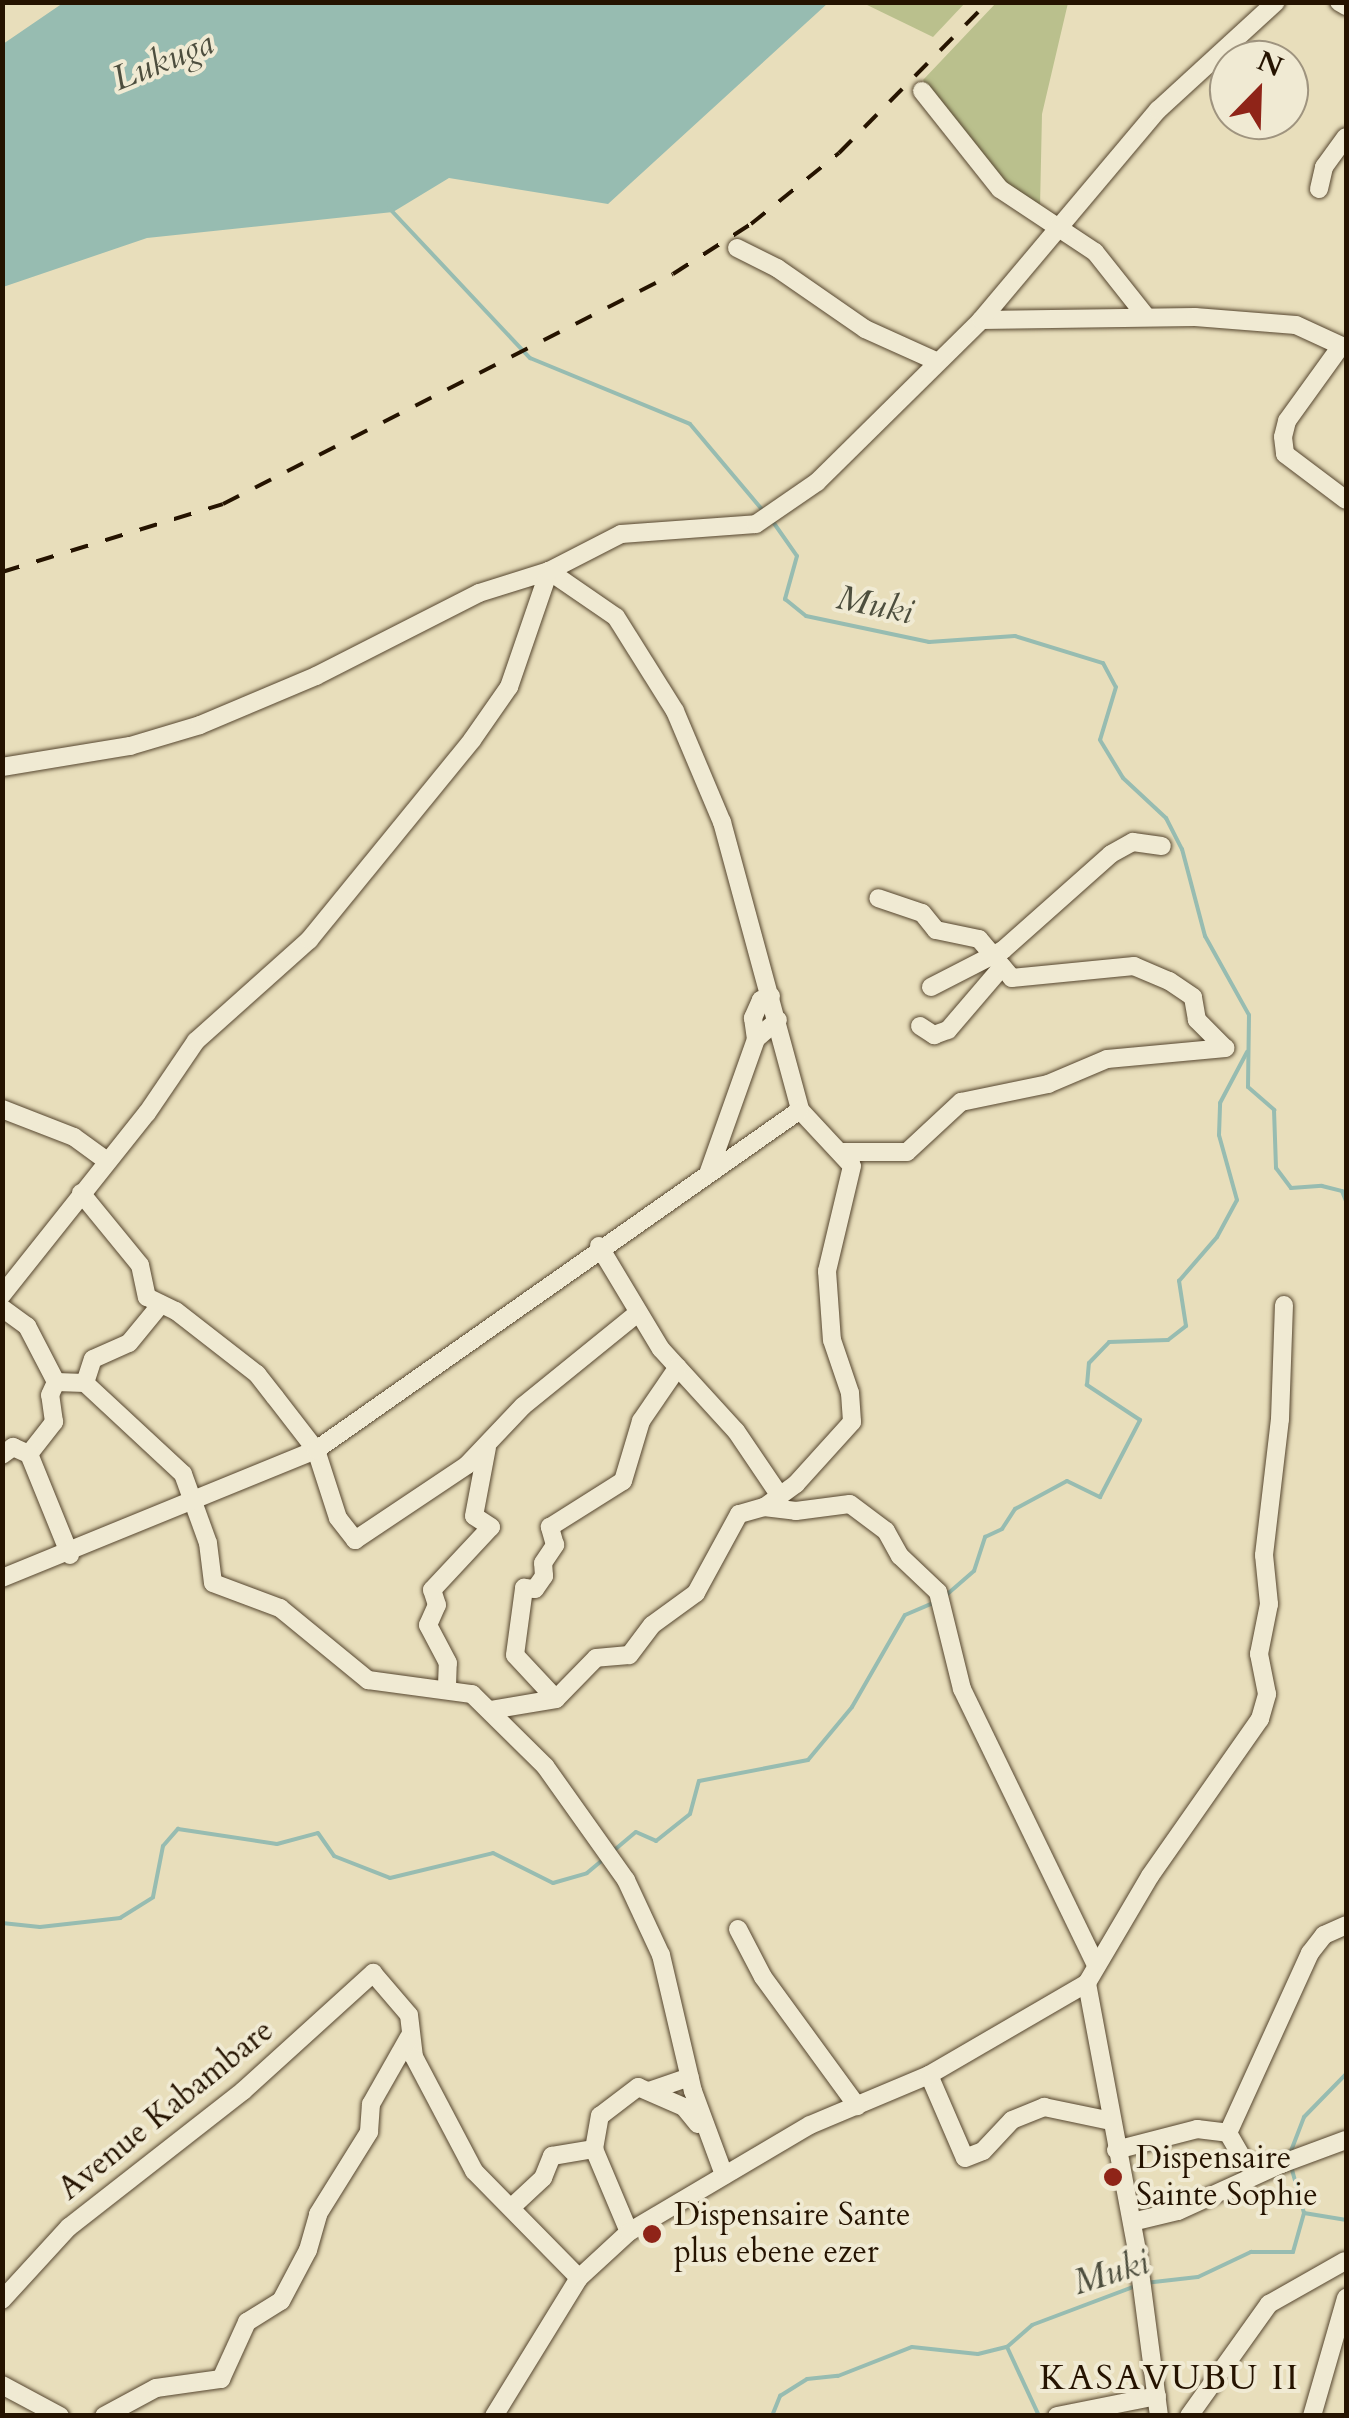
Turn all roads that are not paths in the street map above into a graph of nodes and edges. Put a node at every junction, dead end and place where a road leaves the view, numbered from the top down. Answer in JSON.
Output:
{"nodes":[{"id":1,"x":1276,"y":2,"type":"edge"},
{"id":2,"x":1339,"y":2,"type":"edge"},
{"id":3,"x":1346,"y":6,"type":"edge"},
{"id":4,"x":922,"y":90,"type":"dead end"},
{"id":5,"x":1346,"y":138,"type":"edge"},
{"id":6,"x":1319,"y":189,"type":"dead end"},
{"id":7,"x":1056,"y":229,"type":"junction"},
{"id":8,"x":737,"y":248,"type":"dead end"},
{"id":9,"x":1145,"y":315,"type":"junction"},
{"id":10,"x":981,"y":320,"type":"junction"},
{"id":11,"x":1344,"y":347,"type":"edge"},
{"id":12,"x":938,"y":362,"type":"junction"},
{"id":13,"x":1346,"y":500,"type":"edge"},
{"id":14,"x":549,"y":571,"type":"junction"},
{"id":15,"x":2,"y":767,"type":"edge"},
{"id":16,"x":1162,"y":846,"type":"dead end"},
{"id":17,"x":878,"y":898,"type":"dead end"},
{"id":18,"x":998,"y":962,"type":"junction"},
{"id":19,"x":931,"y":987,"type":"dead end"},
{"id":20,"x":771,"y":996,"type":"junction"},
{"id":21,"x":778,"y":1020,"type":"junction"},
{"id":22,"x":920,"y":1026,"type":"dead end"},
{"id":23,"x":756,"y":1039,"type":"junction"},
{"id":24,"x":2,"y":1110,"type":"edge"},
{"id":25,"x":800,"y":1110,"type":"junction"},
{"id":26,"x":842,"y":1152,"type":"junction"},
{"id":27,"x":107,"y":1161,"type":"junction"},
{"id":28,"x":708,"y":1174,"type":"junction"},
{"id":29,"x":81,"y":1193,"type":"junction"},
{"id":30,"x":600,"y":1246,"type":"junction"},
{"id":31,"x":2,"y":1296,"type":"edge"},
{"id":32,"x":161,"y":1304,"type":"junction"},
{"id":33,"x":1284,"y":1306,"type":"dead end"},
{"id":34,"x":2,"y":1308,"type":"edge"},
{"id":35,"x":638,"y":1312,"type":"junction"},
{"id":36,"x":678,"y":1367,"type":"junction"},
{"id":37,"x":56,"y":1382,"type":"junction"},
{"id":38,"x":86,"y":1382,"type":"junction"},
{"id":39,"x":487,"y":1447,"type":"junction"},
{"id":40,"x":316,"y":1450,"type":"junction"},
{"id":41,"x":29,"y":1454,"type":"junction"},
{"id":42,"x":2,"y":1455,"type":"edge"},
{"id":43,"x":772,"y":1501,"type":"junction"},
{"id":44,"x":196,"y":1502,"type":"junction"},
{"id":45,"x":70,"y":1555,"type":"junction"},
{"id":46,"x":2,"y":1578,"type":"edge"},
{"id":47,"x":447,"y":1686,"type":"junction"},
{"id":48,"x":556,"y":1700,"type":"junction"},
{"id":49,"x":490,"y":1710,"type":"junction"},
{"id":50,"x":1346,"y":1925,"type":"edge"},
{"id":51,"x":738,"y":1929,"type":"dead end"},
{"id":52,"x":1094,"y":1963,"type":"junction"},
{"id":53,"x":1086,"y":1983,"type":"junction"},
{"id":54,"x":409,"y":2037,"type":"junction"},
{"id":55,"x":928,"y":2075,"type":"junction"},
{"id":56,"x":690,"y":2076,"type":"junction"},
{"id":57,"x":650,"y":2091,"type":"junction"},
{"id":58,"x":857,"y":2106,"type":"junction"},
{"id":59,"x":1111,"y":2121,"type":"junction"},
{"id":60,"x":1228,"y":2133,"type":"junction"},
{"id":61,"x":708,"y":2138,"type":"junction"},
{"id":62,"x":1346,"y":2140,"type":"edge"},
{"id":63,"x":594,"y":2149,"type":"junction"},
{"id":64,"x":1116,"y":2150,"type":"junction"},
{"id":65,"x":1241,"y":2172,"type":"junction"},
{"id":66,"x":724,"y":2175,"type":"junction"},
{"id":67,"x":514,"y":2205,"type":"junction"},
{"id":68,"x":1132,"y":2222,"type":"junction"},
{"id":69,"x":629,"y":2232,"type":"junction"},
{"id":70,"x":1346,"y":2264,"type":"edge"},
{"id":71,"x":579,"y":2278,"type":"junction"},
{"id":72,"x":1346,"y":2298,"type":"edge"},
{"id":73,"x":2,"y":2300,"type":"edge"},
{"id":74,"x":2,"y":2385,"type":"edge"},
{"id":75,"x":1157,"y":2396,"type":"junction"},
{"id":76,"x":60,"y":2416,"type":"edge"},
{"id":77,"x":104,"y":2416,"type":"edge"},
{"id":78,"x":494,"y":2416,"type":"edge"},
{"id":79,"x":1057,"y":2416,"type":"edge"},
{"id":80,"x":1159,"y":2416,"type":"edge"},
{"id":81,"x":1189,"y":2416,"type":"edge"},
{"id":82,"x":1312,"y":2416,"type":"edge"}],
"edges":[{"from":1,"to":7,"type":"street"},
{"from":2,"to":3,"type":"street"},
{"from":4,"to":7,"type":"street"},
{"from":5,"to":6,"type":"street"},
{"from":7,"to":9,"type":"street"},
{"from":7,"to":10,"type":"street"},
{"from":8,"to":12,"type":"street"},
{"from":9,"to":10,"type":"street"},
{"from":9,"to":11,"type":"street"},
{"from":10,"to":12,"type":"street"},
{"from":11,"to":13,"type":"street"},
{"from":12,"to":14,"type":"street"},
{"from":14,"to":15,"type":"street"},
{"from":14,"to":20,"type":"street"},
{"from":14,"to":27,"type":"street"},
{"from":16,"to":18,"type":"street"},
{"from":17,"to":18,"type":"street"},
{"from":18,"to":19,"type":"street"},
{"from":18,"to":22,"type":"street"},
{"from":18,"to":26,"type":"street"},
{"from":20,"to":21,"type":"street"},
{"from":20,"to":23,"type":"street"},
{"from":21,"to":23,"type":"street"},
{"from":21,"to":25,"type":"street"},
{"from":23,"to":28,"type":"street"},
{"from":24,"to":27,"type":"street"},
{"from":25,"to":26,"type":"street"},
{"from":25,"to":28,"type":"street"},
{"from":26,"to":43,"type":"street"},
{"from":27,"to":29,"type":"street"},
{"from":28,"to":30,"type":"street"},
{"from":29,"to":31,"type":"street"},
{"from":29,"to":32,"type":"street"},
{"from":30,"to":35,"type":"street"},
{"from":30,"to":40,"type":"street"},
{"from":32,"to":38,"type":"street"},
{"from":32,"to":40,"type":"street"},
{"from":33,"to":52,"type":"street"},
{"from":34,"to":37,"type":"street"},
{"from":35,"to":36,"type":"street"},
{"from":35,"to":39,"type":"street"},
{"from":36,"to":43,"type":"street"},
{"from":36,"to":48,"type":"street"},
{"from":37,"to":38,"type":"street"},
{"from":37,"to":41,"type":"street"},
{"from":38,"to":44,"type":"street"},
{"from":39,"to":40,"type":"street"},
{"from":39,"to":47,"type":"street"},
{"from":40,"to":44,"type":"street"},
{"from":41,"to":42,"type":"street"},
{"from":41,"to":45,"type":"street"},
{"from":43,"to":48,"type":"street"},
{"from":43,"to":52,"type":"street"},
{"from":44,"to":45,"type":"street"},
{"from":44,"to":47,"type":"street"},
{"from":45,"to":46,"type":"street"},
{"from":47,"to":49,"type":"street"},
{"from":48,"to":49,"type":"street"},
{"from":49,"to":56,"type":"street"},
{"from":50,"to":60,"type":"street"},
{"from":51,"to":58,"type":"street"},
{"from":52,"to":53,"type":"street"},
{"from":53,"to":55,"type":"street"},
{"from":53,"to":59,"type":"street"},
{"from":54,"to":67,"type":"street"},
{"from":54,"to":73,"type":"street","name":"Avenue Kabambare"},
{"from":54,"to":77,"type":"street"},
{"from":55,"to":58,"type":"street"},
{"from":55,"to":59,"type":"street"},
{"from":56,"to":57,"type":"street"},
{"from":56,"to":61,"type":"street"},
{"from":57,"to":61,"type":"street"},
{"from":57,"to":63,"type":"street"},
{"from":58,"to":66,"type":"street"},
{"from":59,"to":64,"type":"street"},
{"from":60,"to":64,"type":"street"},
{"from":60,"to":65,"type":"street"},
{"from":61,"to":66,"type":"street"},
{"from":62,"to":65,"type":"street"},
{"from":63,"to":67,"type":"street"},
{"from":63,"to":69,"type":"street"},
{"from":64,"to":68,"type":"street"},
{"from":65,"to":68,"type":"street"},
{"from":66,"to":69,"type":"street"},
{"from":67,"to":71,"type":"street"},
{"from":68,"to":75,"type":"street"},
{"from":69,"to":71,"type":"street"},
{"from":70,"to":81,"type":"street"},
{"from":71,"to":78,"type":"street"},
{"from":72,"to":82,"type":"street"},
{"from":74,"to":76,"type":"street"},
{"from":75,"to":79,"type":"street"},
{"from":75,"to":80,"type":"street"}]}
